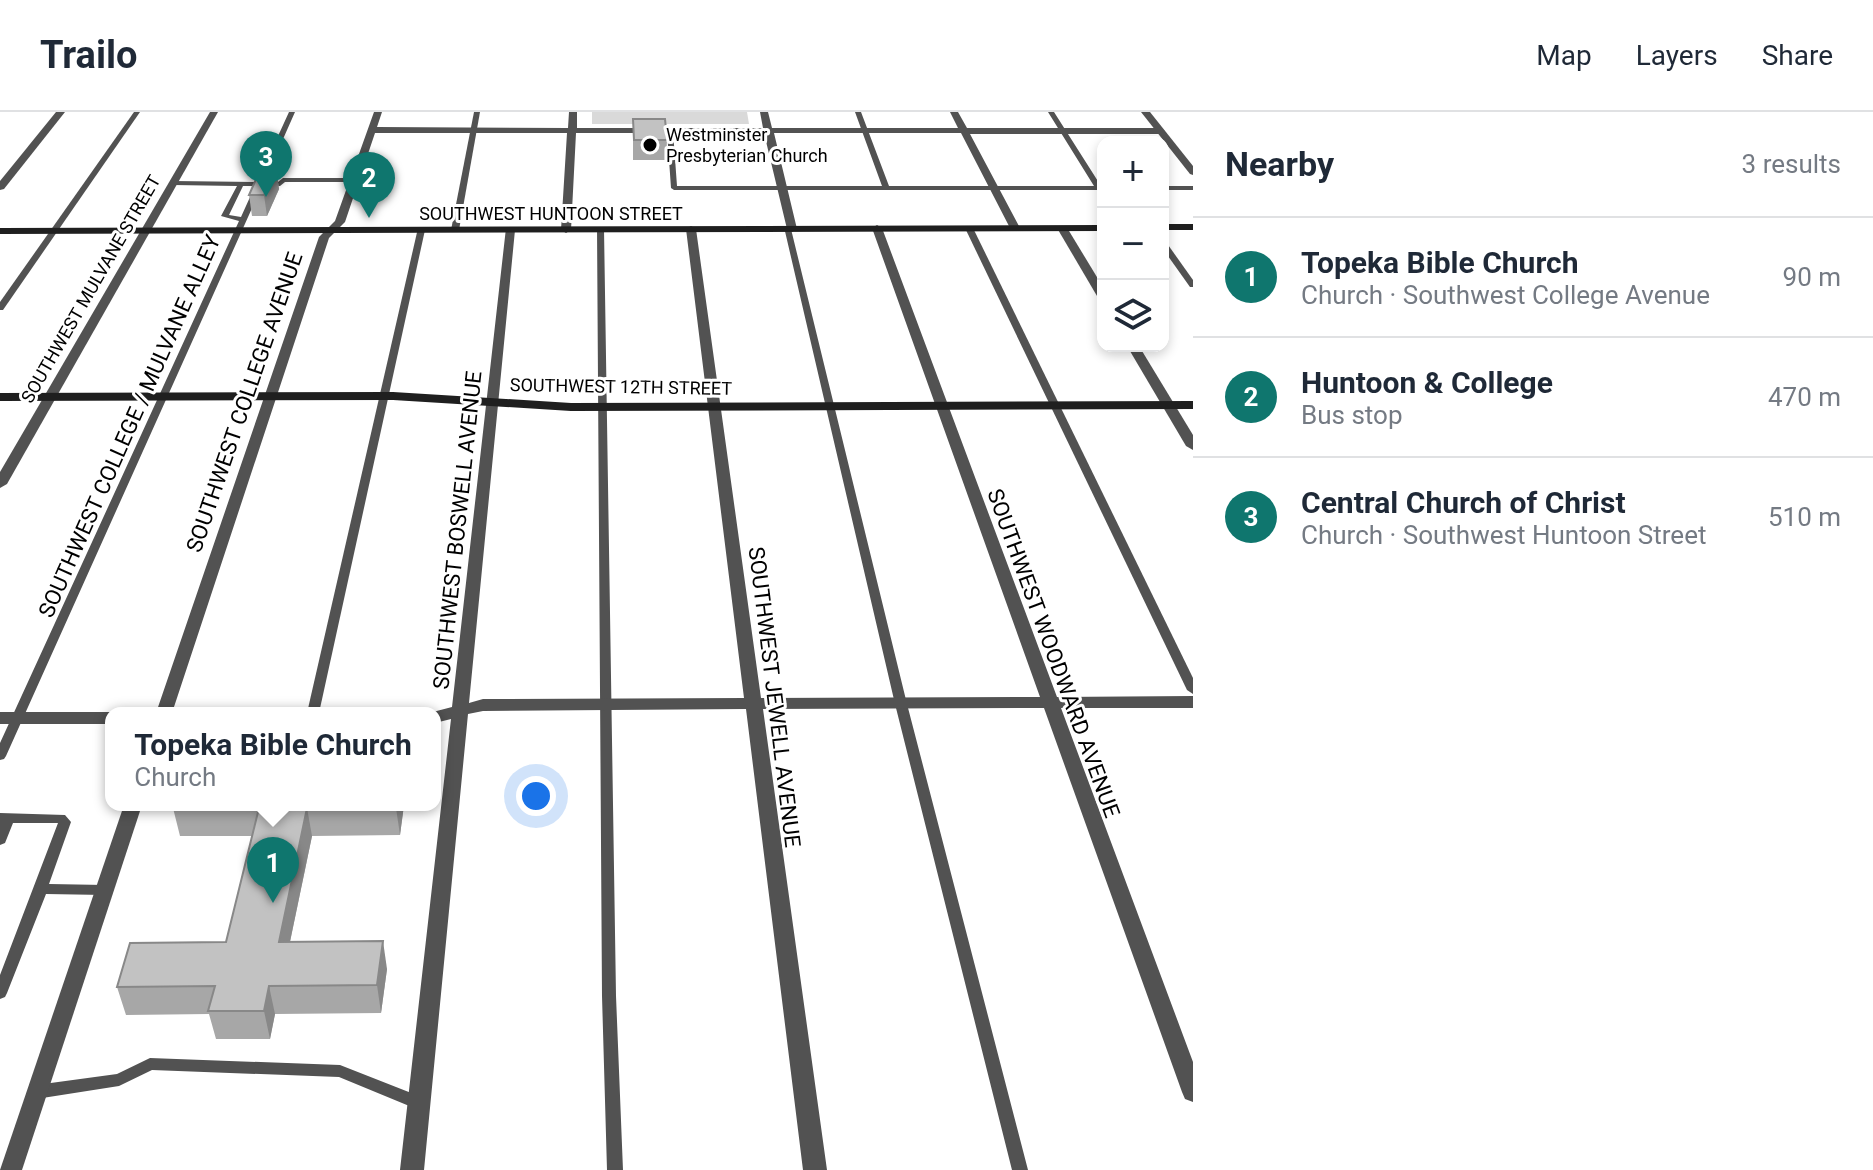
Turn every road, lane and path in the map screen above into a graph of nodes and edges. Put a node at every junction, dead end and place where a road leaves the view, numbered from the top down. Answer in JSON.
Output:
{"nodes":[{"id":1,"x":61,"y":112,"type":"edge"},
{"id":2,"x":137,"y":112,"type":"edge"},
{"id":3,"x":214,"y":112,"type":"edge"},
{"id":4,"x":292,"y":112,"type":"edge"},
{"id":5,"x":378,"y":112,"type":"edge"},
{"id":6,"x":477,"y":112,"type":"edge"},
{"id":7,"x":573,"y":112,"type":"edge"},
{"id":8,"x":764,"y":112,"type":"edge"},
{"id":9,"x":858,"y":112,"type":"edge"},
{"id":10,"x":954,"y":112,"type":"edge"},
{"id":11,"x":1051,"y":112,"type":"edge"},
{"id":12,"x":1145,"y":112,"type":"edge"},
{"id":13,"x":372,"y":130,"type":"junction"},
{"id":14,"x":473,"y":130,"type":"junction"},
{"id":15,"x":572,"y":130,"type":"junction"},
{"id":16,"x":670,"y":131,"type":"junction"},
{"id":17,"x":769,"y":131,"type":"junction"},
{"id":18,"x":865,"y":131,"type":"junction"},
{"id":19,"x":964,"y":131,"type":"junction"},
{"id":20,"x":1064,"y":131,"type":"junction"},
{"id":21,"x":1160,"y":131,"type":"junction"},
{"id":22,"x":1193,"y":172,"type":"edge"},
{"id":23,"x":355,"y":180,"type":"junction"},
{"id":24,"x":1097,"y":182,"type":"edge"},
{"id":25,"x":173,"y":183,"type":"junction"},
{"id":26,"x":241,"y":184,"type":"junction"},
{"id":27,"x":258,"y":184,"type":"junction"},
{"id":28,"x":0,"y":187,"type":"edge"},
{"id":29,"x":782,"y":187,"type":"junction"},
{"id":30,"x":886,"y":188,"type":"junction"},
{"id":31,"x":994,"y":188,"type":"junction"},
{"id":32,"x":1097,"y":188,"type":"edge"},
{"id":33,"x":1169,"y":188,"type":"edge"},
{"id":34,"x":1193,"y":188,"type":"edge"},
{"id":35,"x":239,"y":225,"type":"junction"},
{"id":36,"x":1169,"y":227,"type":"edge"},
{"id":37,"x":1193,"y":227,"type":"edge"},
{"id":38,"x":877,"y":228,"type":"junction"},
{"id":39,"x":969,"y":228,"type":"junction"},
{"id":40,"x":1015,"y":228,"type":"junction"},
{"id":41,"x":1062,"y":228,"type":"junction"},
{"id":42,"x":1097,"y":228,"type":"edge"},
{"id":43,"x":600,"y":229,"type":"junction"},
{"id":44,"x":691,"y":229,"type":"junction"},
{"id":45,"x":790,"y":229,"type":"junction"},
{"id":46,"x":331,"y":230,"type":"junction"},
{"id":47,"x":421,"y":230,"type":"junction"},
{"id":48,"x":455,"y":230,"type":"junction"},
{"id":49,"x":510,"y":230,"type":"junction"},
{"id":50,"x":566,"y":230,"type":"junction"},
{"id":51,"x":0,"y":231,"type":"edge"},
{"id":52,"x":53,"y":231,"type":"junction"},
{"id":53,"x":145,"y":231,"type":"junction"},
{"id":54,"x":1169,"y":252,"type":"edge"},
{"id":55,"x":1193,"y":285,"type":"edge"},
{"id":56,"x":1097,"y":286,"type":"edge"},
{"id":57,"x":0,"y":308,"type":"edge"},
{"id":58,"x":1137,"y":352,"type":"edge"},
{"id":59,"x":272,"y":395,"type":"junction"},
{"id":60,"x":384,"y":395,"type":"junction"},
{"id":61,"x":161,"y":396,"type":"junction"},
{"id":62,"x":0,"y":397,"type":"edge"},
{"id":63,"x":50,"y":397,"type":"junction"},
{"id":64,"x":493,"y":402,"type":"junction"},
{"id":65,"x":1169,"y":405,"type":"junction"},
{"id":66,"x":1193,"y":405,"type":"edge"},
{"id":67,"x":940,"y":406,"type":"junction"},
{"id":68,"x":1053,"y":406,"type":"junction"},
{"id":69,"x":603,"y":407,"type":"junction"},
{"id":70,"x":715,"y":407,"type":"junction"},
{"id":71,"x":828,"y":407,"type":"junction"},
{"id":72,"x":1193,"y":446,"type":"edge"},
{"id":73,"x":0,"y":484,"type":"edge"},
{"id":74,"x":1193,"y":690,"type":"edge"},
{"id":75,"x":1048,"y":702,"type":"junction"},
{"id":76,"x":1193,"y":702,"type":"edge"},
{"id":77,"x":901,"y":704,"type":"junction"},
{"id":78,"x":754,"y":705,"type":"junction"},
{"id":79,"x":606,"y":706,"type":"junction"},
{"id":80,"x":166,"y":707,"type":"edge"},
{"id":81,"x":314,"y":707,"type":"edge"},
{"id":82,"x":460,"y":711,"type":"junction"},
{"id":83,"x":441,"y":716,"type":"edge"},
{"id":84,"x":9,"y":718,"type":"edge"},
{"id":85,"x":105,"y":718,"type":"edge"},
{"id":86,"x":0,"y":756,"type":"edge"},
{"id":87,"x":131,"y":811,"type":"edge"},
{"id":88,"x":5,"y":818,"type":"edge"},
{"id":89,"x":0,"y":840,"type":"edge"},
{"id":90,"x":41,"y":889,"type":"junction"},
{"id":91,"x":105,"y":890,"type":"junction"},
{"id":92,"x":0,"y":993,"type":"edge"},
{"id":93,"x":36,"y":1092,"type":"junction"},
{"id":94,"x":1193,"y":1092,"type":"edge"},
{"id":95,"x":419,"y":1103,"type":"junction"},
{"id":96,"x":10,"y":1170,"type":"edge"},
{"id":97,"x":412,"y":1170,"type":"edge"},
{"id":98,"x":615,"y":1170,"type":"edge"},
{"id":99,"x":815,"y":1170,"type":"edge"},
{"id":100,"x":1020,"y":1170,"type":"edge"}],
"edges":[{"from":1,"to":28,"type":"street"},
{"from":2,"to":52,"type":"lane"},
{"from":3,"to":25,"type":"street","name":"SOUTHWEST MULVANE STREET"},
{"from":4,"to":27,"type":"lane","name":"SOUTHWEST COLLEGE / MULVANE ALLEY"},
{"from":5,"to":13,"type":"street","name":"SOUTHWEST COLLEGE AVENUE"},
{"from":6,"to":14,"type":"lane"},
{"from":7,"to":15,"type":"street"},
{"from":8,"to":17,"type":"street"},
{"from":9,"to":18,"type":"lane"},
{"from":10,"to":19,"type":"street"},
{"from":11,"to":20,"type":"lane"},
{"from":12,"to":21,"type":"street"},
{"from":13,"to":14,"type":"street"},
{"from":13,"to":23,"type":"street","name":"SOUTHWEST COLLEGE AVENUE"},
{"from":14,"to":15,"type":"street"},
{"from":14,"to":48,"type":"lane"},
{"from":15,"to":16,"type":"street"},
{"from":15,"to":50,"type":"street"},
{"from":16,"to":17,"type":"street"},
{"from":16,"to":29,"type":"lane"},
{"from":17,"to":18,"type":"street"},
{"from":17,"to":29,"type":"street"},
{"from":18,"to":19,"type":"street"},
{"from":18,"to":30,"type":"lane"},
{"from":19,"to":20,"type":"street"},
{"from":19,"to":31,"type":"street"},
{"from":20,"to":21,"type":"street"},
{"from":20,"to":24,"type":"lane"},
{"from":21,"to":22,"type":"street"},
{"from":23,"to":27,"type":"lane"},
{"from":23,"to":46,"type":"street","name":"SOUTHWEST COLLEGE AVENUE"},
{"from":25,"to":26,"type":"lane"},
{"from":25,"to":53,"type":"street","name":"SOUTHWEST MULVANE STREET"},
{"from":26,"to":27,"type":"lane"},
{"from":26,"to":35,"type":"lane"},
{"from":27,"to":35,"type":"lane","name":"SOUTHWEST COLLEGE / MULVANE ALLEY"},
{"from":29,"to":30,"type":"lane"},
{"from":29,"to":45,"type":"street"},
{"from":30,"to":31,"type":"lane"},
{"from":31,"to":32,"type":"lane"},
{"from":31,"to":40,"type":"street"},
{"from":33,"to":34,"type":"lane"},
{"from":35,"to":46,"type":"main road","name":"SOUTHWEST HUNTOON STREET"},
{"from":35,"to":53,"type":"main road","name":"SOUTHWEST HUNTOON STREET"},
{"from":35,"to":61,"type":"lane","name":"SOUTHWEST COLLEGE / MULVANE ALLEY"},
{"from":36,"to":37,"type":"main road"},
{"from":38,"to":39,"type":"main road","name":"SOUTHWEST HUNTOON STREET"},
{"from":38,"to":45,"type":"main road","name":"SOUTHWEST HUNTOON STREET"},
{"from":38,"to":67,"type":"street","name":"SOUTHWEST WOODWARD AVENUE"},
{"from":39,"to":40,"type":"main road","name":"SOUTHWEST HUNTOON STREET"},
{"from":39,"to":68,"type":"lane"},
{"from":40,"to":41,"type":"main road","name":"SOUTHWEST HUNTOON STREET"},
{"from":41,"to":42,"type":"main road","name":"SOUTHWEST HUNTOON STREET"},
{"from":41,"to":56,"type":"street"},
{"from":43,"to":44,"type":"main road","name":"SOUTHWEST HUNTOON STREET"},
{"from":43,"to":50,"type":"main road","name":"SOUTHWEST HUNTOON STREET"},
{"from":43,"to":69,"type":"lane"},
{"from":44,"to":45,"type":"main road","name":"SOUTHWEST HUNTOON STREET"},
{"from":44,"to":70,"type":"street","name":"SOUTHWEST JEWELL AVENUE"},
{"from":45,"to":71,"type":"lane"},
{"from":46,"to":47,"type":"main road","name":"SOUTHWEST HUNTOON STREET"},
{"from":46,"to":59,"type":"street","name":"SOUTHWEST COLLEGE AVENUE"},
{"from":47,"to":48,"type":"main road","name":"SOUTHWEST HUNTOON STREET"},
{"from":47,"to":60,"type":"lane"},
{"from":48,"to":49,"type":"main road","name":"SOUTHWEST HUNTOON STREET"},
{"from":49,"to":50,"type":"main road","name":"SOUTHWEST HUNTOON STREET"},
{"from":49,"to":64,"type":"street","name":"SOUTHWEST BOSWELL AVENUE"},
{"from":51,"to":52,"type":"main road","name":"SOUTHWEST HUNTOON STREET"},
{"from":52,"to":53,"type":"main road","name":"SOUTHWEST HUNTOON STREET"},
{"from":52,"to":57,"type":"lane"},
{"from":53,"to":63,"type":"street","name":"SOUTHWEST MULVANE STREET"},
{"from":54,"to":55,"type":"lane"},
{"from":58,"to":65,"type":"street"},
{"from":59,"to":60,"type":"main road","name":"SOUTHWEST 12TH STREET"},
{"from":59,"to":61,"type":"main road","name":"SOUTHWEST 12TH STREET"},
{"from":59,"to":80,"type":"street","name":"SOUTHWEST COLLEGE AVENUE"},
{"from":60,"to":64,"type":"main road","name":"SOUTHWEST 12TH STREET"},
{"from":60,"to":81,"type":"lane"},
{"from":61,"to":63,"type":"main road","name":"SOUTHWEST 12TH STREET"},
{"from":61,"to":84,"type":"lane","name":"SOUTHWEST COLLEGE / MULVANE ALLEY"},
{"from":62,"to":63,"type":"main road","name":"SOUTHWEST 12TH STREET"},
{"from":63,"to":73,"type":"street","name":"SOUTHWEST MULVANE STREET"},
{"from":64,"to":69,"type":"main road","name":"SOUTHWEST 12TH STREET"},
{"from":64,"to":82,"type":"street","name":"SOUTHWEST BOSWELL AVENUE"},
{"from":65,"to":66,"type":"main road","name":"SOUTHWEST 12TH STREET"},
{"from":65,"to":68,"type":"main road","name":"SOUTHWEST 12TH STREET"},
{"from":65,"to":72,"type":"street"},
{"from":67,"to":68,"type":"main road","name":"SOUTHWEST 12TH STREET"},
{"from":67,"to":71,"type":"main road","name":"SOUTHWEST 12TH STREET"},
{"from":67,"to":75,"type":"street","name":"SOUTHWEST WOODWARD AVENUE"},
{"from":68,"to":74,"type":"lane"},
{"from":69,"to":70,"type":"main road","name":"SOUTHWEST 12TH STREET"},
{"from":69,"to":79,"type":"lane"},
{"from":70,"to":71,"type":"main road","name":"SOUTHWEST 12TH STREET"},
{"from":70,"to":78,"type":"street","name":"SOUTHWEST JEWELL AVENUE"},
{"from":71,"to":77,"type":"lane"},
{"from":75,"to":76,"type":"street"},
{"from":75,"to":77,"type":"street"},
{"from":75,"to":94,"type":"street","name":"SOUTHWEST WOODWARD AVENUE"},
{"from":77,"to":78,"type":"street"},
{"from":77,"to":100,"type":"lane"},
{"from":78,"to":79,"type":"street"},
{"from":78,"to":99,"type":"street","name":"SOUTHWEST JEWELL AVENUE"},
{"from":79,"to":82,"type":"street"},
{"from":79,"to":98,"type":"lane"},
{"from":82,"to":83,"type":"street"},
{"from":82,"to":95,"type":"street","name":"SOUTHWEST BOSWELL AVENUE"},
{"from":84,"to":85,"type":"street"},
{"from":84,"to":86,"type":"lane","name":"SOUTHWEST COLLEGE / MULVANE ALLEY"},
{"from":87,"to":91,"type":"street"},
{"from":88,"to":89,"type":"lane"},
{"from":88,"to":90,"type":"lane"},
{"from":90,"to":91,"type":"lane"},
{"from":90,"to":92,"type":"lane"},
{"from":91,"to":93,"type":"street"},
{"from":93,"to":95,"type":"lane"},
{"from":93,"to":96,"type":"street"},
{"from":95,"to":97,"type":"street","name":"SOUTHWEST BOSWELL AVENUE"}]}
